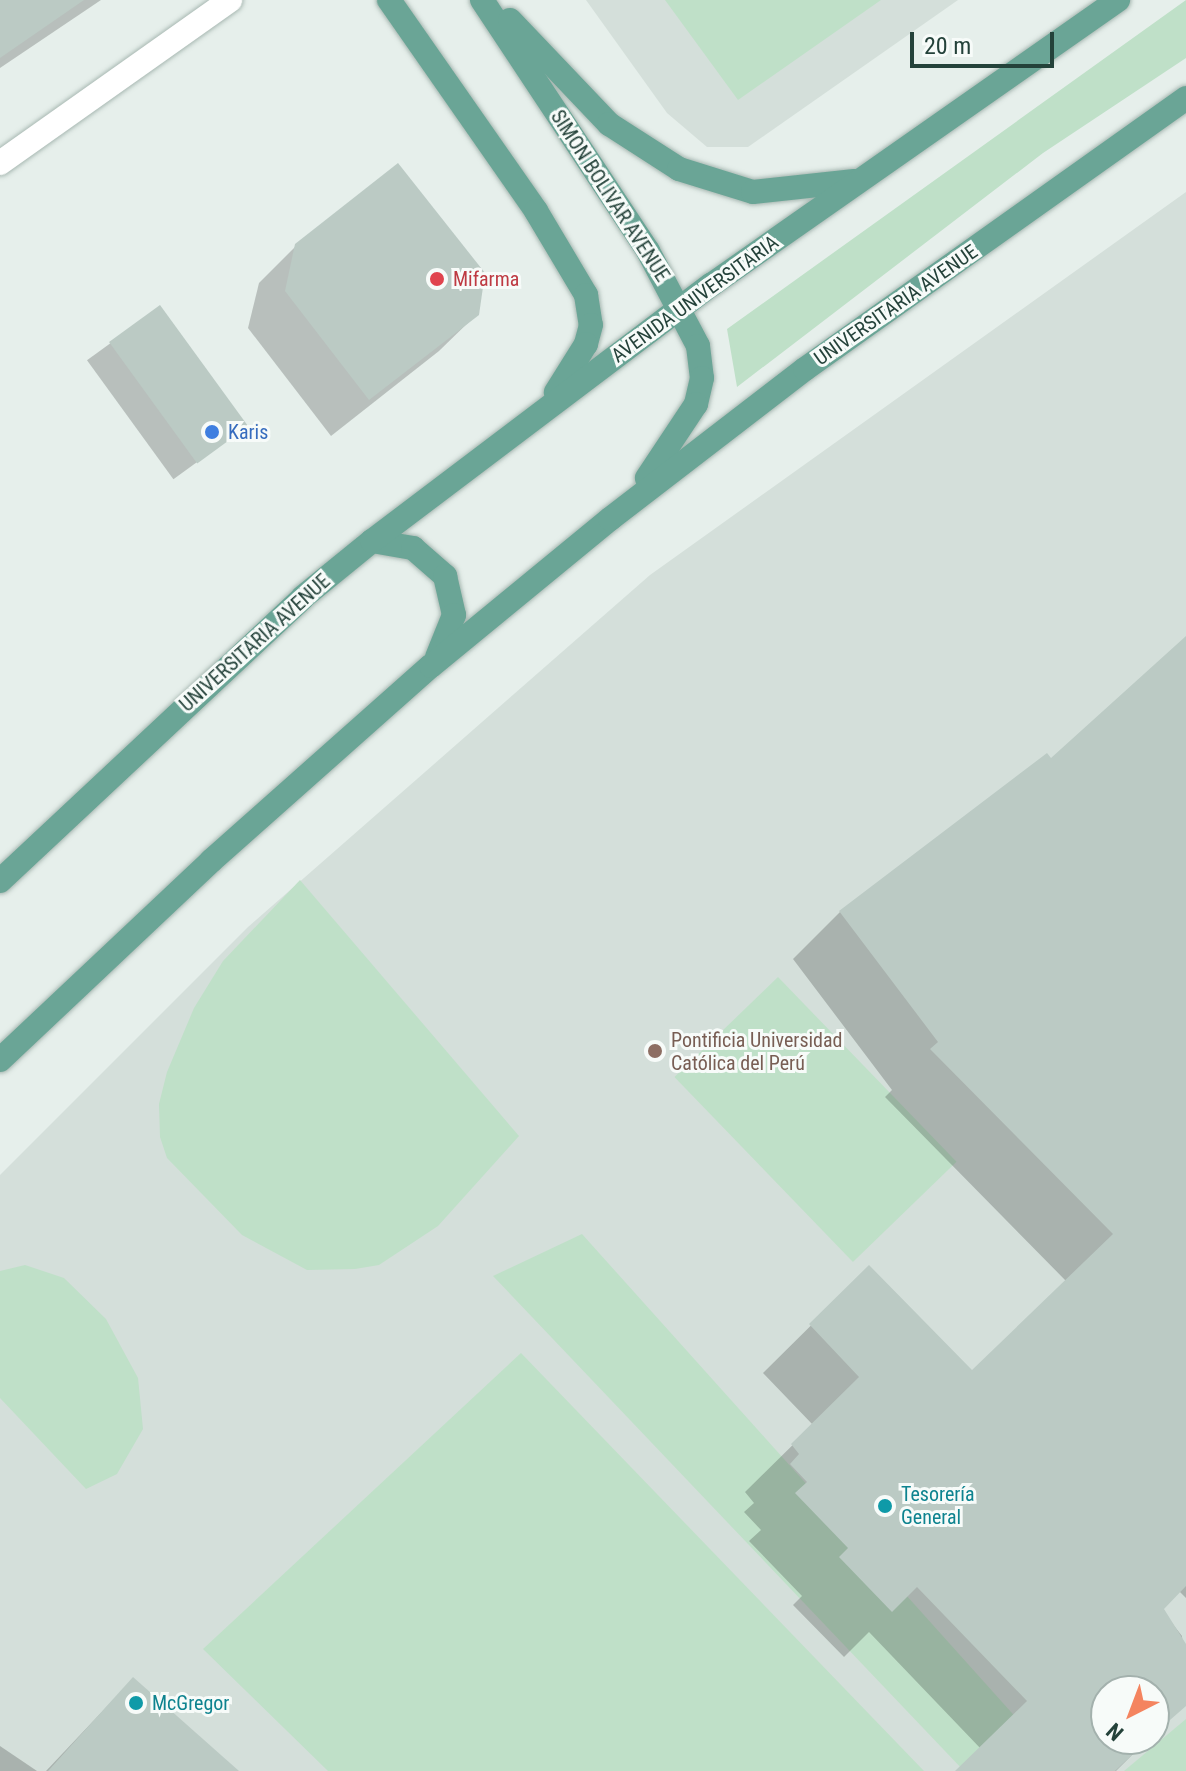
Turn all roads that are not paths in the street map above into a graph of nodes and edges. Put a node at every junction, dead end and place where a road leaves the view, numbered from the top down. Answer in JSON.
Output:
{"nodes":[{"id":1,"x":230,"y":0,"type":"edge"},
{"id":2,"x":389,"y":0,"type":"edge"},
{"id":3,"x":482,"y":0,"type":"edge"},
{"id":4,"x":493,"y":0,"type":"edge"},
{"id":5,"x":1118,"y":0,"type":"edge"},
{"id":6,"x":1186,"y":98,"type":"edge"},
{"id":7,"x":0,"y":163,"type":"edge"},
{"id":8,"x":868,"y":178,"type":"junction"},
{"id":9,"x":681,"y":308,"type":"junction"},
{"id":10,"x":526,"y":425,"type":"junction"},
{"id":11,"x":610,"y":519,"type":"junction"},
{"id":12,"x":372,"y":541,"type":"junction"},
{"id":13,"x":431,"y":666,"type":"junction"},
{"id":14,"x":0,"y":881,"type":"edge"},
{"id":15,"x":0,"y":1060,"type":"edge"}],
"edges":[{"from":1,"to":7,"type":"street"},
{"from":2,"to":10,"type":"main road"},
{"from":3,"to":9,"type":"main road","name":"SIMON BOLIVAR AVENUE"},
{"from":4,"to":8,"type":"main road"},
{"from":5,"to":8,"type":"main road"},
{"from":6,"to":11,"type":"main road","name":"UNIVERSITARIA AVENUE"},
{"from":8,"to":9,"type":"main road","name":"AVENIDA UNIVERSITARIA"},
{"from":9,"to":10,"type":"main road","name":"AVENIDA UNIVERSITARIA"},
{"from":9,"to":11,"type":"main road","name":"SIMON BOLIVAR AVENUE"},
{"from":10,"to":12,"type":"main road","name":"UNIVERSITARIA AVENUE"},
{"from":11,"to":13,"type":"main road"},
{"from":12,"to":13,"type":"main road"},
{"from":12,"to":14,"type":"main road","name":"UNIVERSITARIA AVENUE"},
{"from":13,"to":15,"type":"main road"}]}
